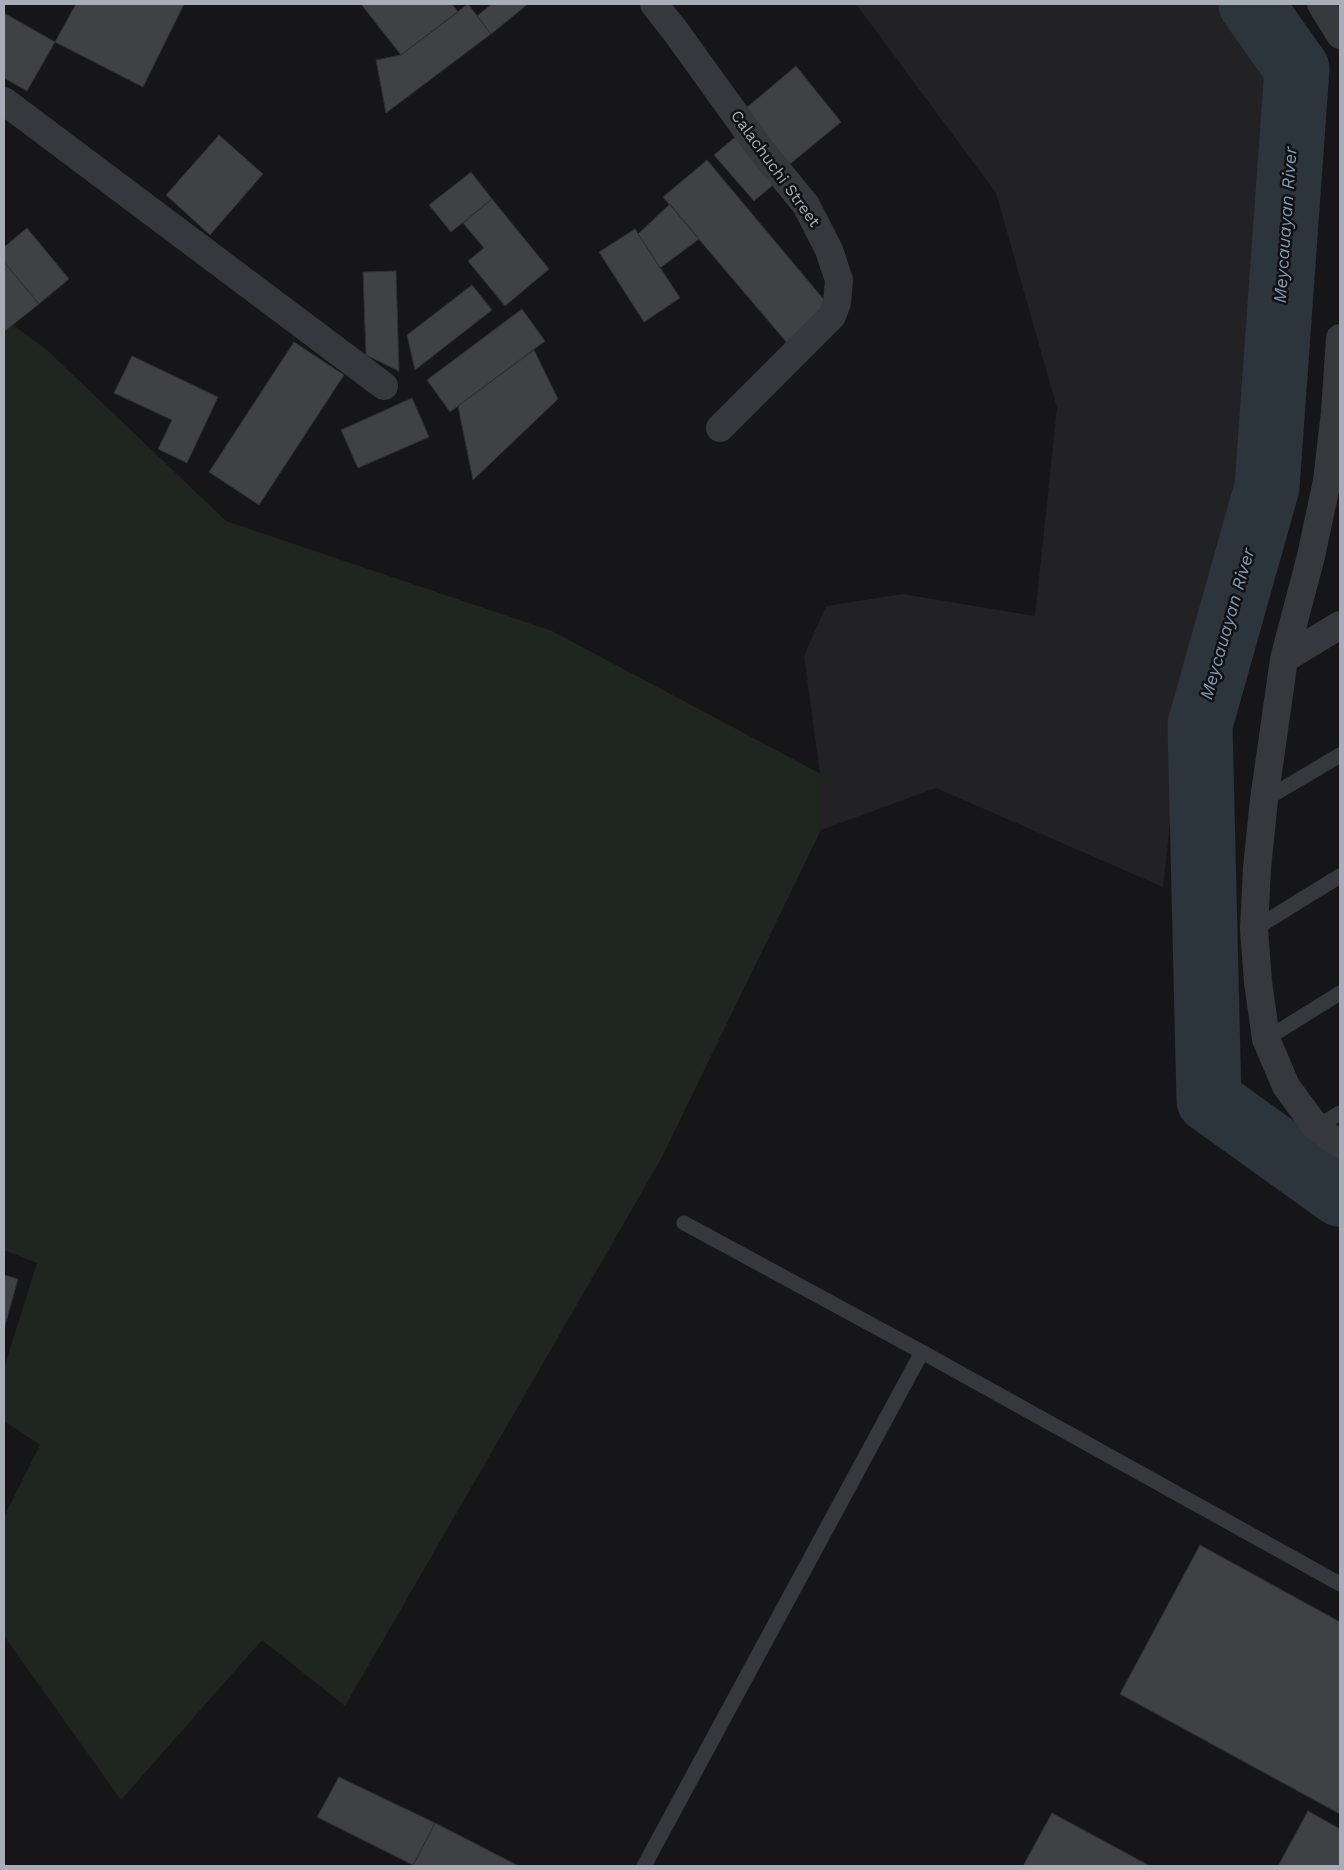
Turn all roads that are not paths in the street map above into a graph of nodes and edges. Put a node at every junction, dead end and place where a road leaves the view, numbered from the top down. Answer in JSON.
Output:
{"nodes":[{"id":1,"x":654,"y":4,"type":"edge"},
{"id":2,"x":1321,"y":4,"type":"edge"},
{"id":3,"x":1340,"y":35,"type":"edge"},
{"id":4,"x":4,"y":101,"type":"edge"},
{"id":5,"x":1340,"y":338,"type":"edge"},
{"id":6,"x":384,"y":386,"type":"dead end"},
{"id":7,"x":720,"y":428,"type":"dead end"},
{"id":8,"x":1340,"y":625,"type":"edge"},
{"id":9,"x":1284,"y":659,"type":"junction"},
{"id":10,"x":1340,"y":755,"type":"edge"},
{"id":11,"x":1264,"y":800,"type":"junction"},
{"id":12,"x":1340,"y":876,"type":"edge"},
{"id":13,"x":1254,"y":929,"type":"junction"},
{"id":14,"x":1340,"y":993,"type":"edge"},
{"id":15,"x":1266,"y":1039,"type":"junction"},
{"id":16,"x":1340,"y":1113,"type":"edge"},
{"id":17,"x":1316,"y":1128,"type":"junction"},
{"id":18,"x":1340,"y":1144,"type":"edge"},
{"id":19,"x":684,"y":1223,"type":"dead end"},
{"id":20,"x":922,"y":1352,"type":"junction"},
{"id":21,"x":1340,"y":1584,"type":"edge"},
{"id":22,"x":644,"y":1866,"type":"edge"}],
"edges":[{"from":1,"to":7,"type":"street","name":"Calachuchi Street"},
{"from":2,"to":3,"type":"street"},
{"from":4,"to":6,"type":"street"},
{"from":5,"to":9,"type":"street"},
{"from":8,"to":9,"type":"street"},
{"from":9,"to":11,"type":"street"},
{"from":10,"to":11,"type":"lane"},
{"from":11,"to":13,"type":"street"},
{"from":12,"to":13,"type":"lane"},
{"from":13,"to":15,"type":"street"},
{"from":14,"to":15,"type":"lane"},
{"from":15,"to":17,"type":"street"},
{"from":16,"to":17,"type":"lane"},
{"from":17,"to":18,"type":"street"},
{"from":19,"to":20,"type":"lane"},
{"from":20,"to":21,"type":"lane"},
{"from":20,"to":22,"type":"lane"}]}
